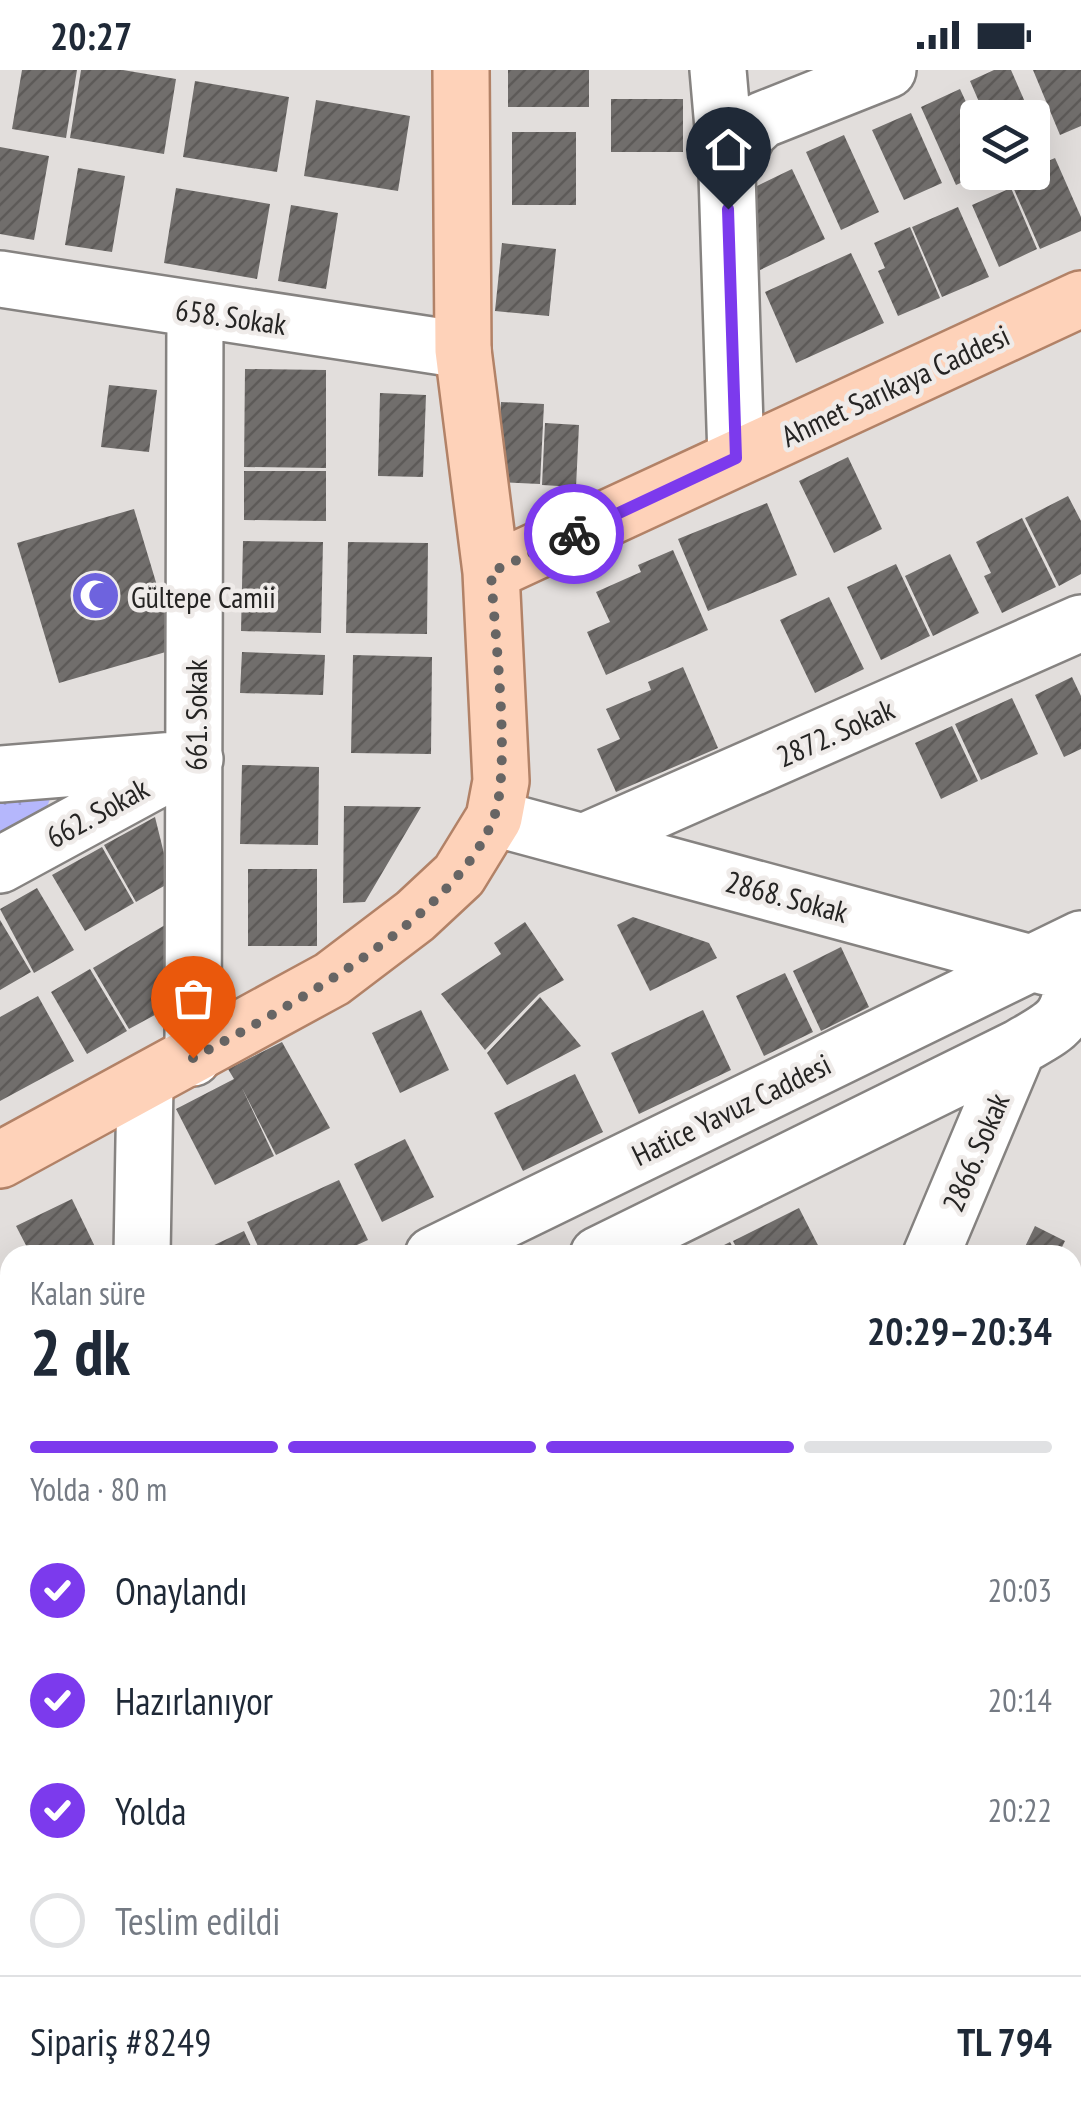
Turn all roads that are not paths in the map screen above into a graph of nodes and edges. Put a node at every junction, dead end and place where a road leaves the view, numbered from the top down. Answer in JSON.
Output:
{"nodes":[{"id":1,"x":718,"y":70,"type":"edge"},
{"id":2,"x":888,"y":70,"type":"edge"},
{"id":3,"x":451,"y":72,"type":"edge"},
{"id":4,"x":728,"y":174,"type":"junction"},
{"id":5,"x":0,"y":278,"type":"edge"},
{"id":6,"x":1081,"y":299,"type":"edge"},
{"id":7,"x":195,"y":312,"type":"junction"},
{"id":8,"x":463,"y":350,"type":"junction"},
{"id":9,"x":736,"y":458,"type":"junction"},
{"id":10,"x":491,"y":572,"type":"junction"},
{"id":11,"x":1081,"y":623,"type":"edge"},
{"id":12,"x":195,"y":758,"type":"junction"},
{"id":13,"x":0,"y":774,"type":"edge"},
{"id":14,"x":494,"y":818,"type":"junction"},
{"id":15,"x":588,"y":840,"type":"junction"},
{"id":16,"x":0,"y":865,"type":"edge"},
{"id":17,"x":1066,"y":962,"type":"edge"},
{"id":18,"x":1018,"y":1048,"type":"junction"},
{"id":19,"x":193,"y":1058,"type":"junction"},
{"id":20,"x":145,"y":1084,"type":"junction"},
{"id":21,"x":0,"y":1160,"type":"edge"},
{"id":22,"x":142,"y":1245,"type":"edge"},
{"id":23,"x":454,"y":1245,"type":"edge"},
{"id":24,"x":618,"y":1245,"type":"edge"},
{"id":25,"x":935,"y":1245,"type":"edge"}],
"edges":[{"from":1,"to":4,"type":"street"},
{"from":2,"to":4,"type":"street"},
{"from":3,"to":8,"type":"main road"},
{"from":4,"to":9,"type":"street"},
{"from":5,"to":7,"type":"street","name":"658. Sokak"},
{"from":6,"to":9,"type":"main road","name":"Ahmet Sarıkaya Caddesi"},
{"from":7,"to":8,"type":"street","name":"658. Sokak"},
{"from":7,"to":12,"type":"street","name":"661. Sokak"},
{"from":8,"to":10,"type":"main road"},
{"from":9,"to":10,"type":"main road","name":"Ahmet Sarıkaya Caddesi"},
{"from":10,"to":14,"type":"main road"},
{"from":11,"to":15,"type":"street","name":"2872. Sokak"},
{"from":12,"to":13,"type":"street"},
{"from":12,"to":16,"type":"street","name":"662. Sokak"},
{"from":12,"to":19,"type":"street","name":"661. Sokak"},
{"from":14,"to":15,"type":"street","name":"2868. Sokak"},
{"from":14,"to":19,"type":"main road"},
{"from":15,"to":17,"type":"street","name":"2868. Sokak"},
{"from":17,"to":18,"type":"street"},
{"from":17,"to":23,"type":"street","name":"Hatice Yavuz Caddesi"},
{"from":18,"to":24,"type":"street"},
{"from":18,"to":25,"type":"street","name":"2866. Sokak"},
{"from":19,"to":20,"type":"main road"},
{"from":20,"to":21,"type":"main road"},
{"from":20,"to":22,"type":"street"}]}
